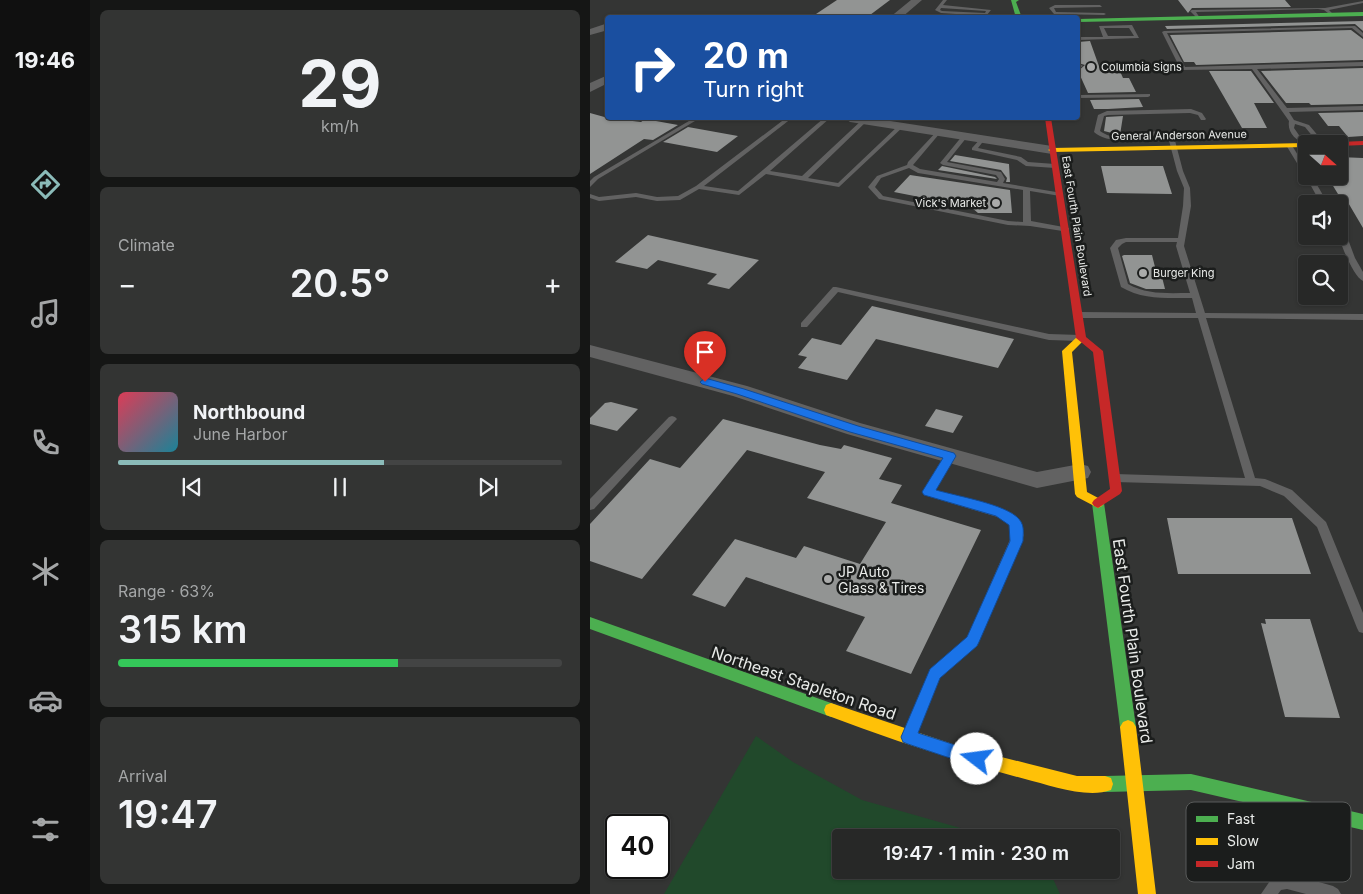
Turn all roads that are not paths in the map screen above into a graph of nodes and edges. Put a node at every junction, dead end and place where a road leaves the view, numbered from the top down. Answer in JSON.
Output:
{"nodes":[{"id":1,"x":917,"y":0,"type":"edge"},
{"id":2,"x":945,"y":0,"type":"edge"},
{"id":3,"x":1016,"y":0,"type":"edge"},
{"id":4,"x":1052,"y":0,"type":"edge"},
{"id":5,"x":1098,"y":0,"type":"edge"},
{"id":6,"x":1363,"y":2,"type":"edge"},
{"id":7,"x":940,"y":6,"type":"junction"},
{"id":8,"x":1055,"y":6,"type":"junction"},
{"id":9,"x":1100,"y":6,"type":"junction"},
{"id":10,"x":1329,"y":12,"type":"junction"},
{"id":11,"x":1363,"y":14,"type":"edge"},
{"id":12,"x":898,"y":15,"type":"edge"},
{"id":13,"x":969,"y":15,"type":"edge"},
{"id":14,"x":986,"y":15,"type":"edge"},
{"id":15,"x":1018,"y":15,"type":"edge"},
{"id":16,"x":1070,"y":15,"type":"edge"},
{"id":17,"x":1080,"y":16,"type":"edge"},
{"id":18,"x":1107,"y":20,"type":"junction"},
{"id":19,"x":1080,"y":22,"type":"edge"},
{"id":20,"x":605,"y":27,"type":"edge"},
{"id":21,"x":590,"y":32,"type":"edge"},
{"id":22,"x":1363,"y":36,"type":"edge"},
{"id":23,"x":1106,"y":38,"type":"junction"},
{"id":24,"x":1080,"y":39,"type":"edge"},
{"id":25,"x":1363,"y":64,"type":"edge"},
{"id":26,"x":1254,"y":68,"type":"junction"},
{"id":27,"x":590,"y":75,"type":"edge"},
{"id":28,"x":605,"y":78,"type":"edge"},
{"id":29,"x":605,"y":80,"type":"edge"},
{"id":30,"x":590,"y":88,"type":"edge"},
{"id":31,"x":1148,"y":95,"type":"dead end"},
{"id":32,"x":1080,"y":97,"type":"edge"},
{"id":33,"x":1363,"y":108,"type":"edge"},
{"id":34,"x":1285,"y":110,"type":"junction"},
{"id":35,"x":1203,"y":119,"type":"dead end"},
{"id":36,"x":694,"y":120,"type":"edge"},
{"id":37,"x":786,"y":120,"type":"edge"},
{"id":38,"x":825,"y":120,"type":"edge"},
{"id":39,"x":865,"y":120,"type":"joint"},
{"id":40,"x":1048,"y":120,"type":"edge"},
{"id":41,"x":1292,"y":121,"type":"junction"},
{"id":42,"x":901,"y":126,"type":"junction"},
{"id":43,"x":938,"y":132,"type":"junction"},
{"id":44,"x":1170,"y":132,"type":"dead end"},
{"id":45,"x":1157,"y":133,"type":"dead end"},
{"id":46,"x":1314,"y":135,"type":"edge"},
{"id":47,"x":1298,"y":138,"type":"edge"},
{"id":48,"x":960,"y":141,"type":"junction"},
{"id":49,"x":1363,"y":143,"type":"edge"},
{"id":50,"x":978,"y":144,"type":"junction"},
{"id":51,"x":1014,"y":144,"type":"junction"},
{"id":52,"x":1348,"y":144,"type":"edge"},
{"id":53,"x":1289,"y":145,"type":"junction"},
{"id":54,"x":1298,"y":145,"type":"edge"},
{"id":55,"x":1175,"y":148,"type":"junction"},
{"id":56,"x":1052,"y":150,"type":"junction"},
{"id":57,"x":1004,"y":155,"type":"junction"},
{"id":58,"x":1298,"y":160,"type":"edge"},
{"id":59,"x":910,"y":166,"type":"junction"},
{"id":60,"x":1055,"y":166,"type":"junction"},
{"id":61,"x":766,"y":172,"type":"junction"},
{"id":62,"x":803,"y":179,"type":"junction"},
{"id":63,"x":999,"y":184,"type":"junction"},
{"id":64,"x":590,"y":185,"type":"edge"},
{"id":65,"x":698,"y":188,"type":"junction"},
{"id":66,"x":1026,"y":189,"type":"junction"},
{"id":67,"x":1060,"y":194,"type":"junction"},
{"id":68,"x":590,"y":196,"type":"edge"},
{"id":69,"x":1028,"y":223,"type":"junction"},
{"id":70,"x":1066,"y":230,"type":"junction"},
{"id":71,"x":1181,"y":240,"type":"junction"},
{"id":72,"x":1346,"y":245,"type":"edge"},
{"id":73,"x":1363,"y":279,"type":"edge"},
{"id":74,"x":1195,"y":296,"type":"junction"},
{"id":75,"x":1078,"y":316,"type":"junction"},
{"id":76,"x":1201,"y":316,"type":"junction"},
{"id":77,"x":1363,"y":317,"type":"edge"},
{"id":78,"x":804,"y":325,"type":"dead end"},
{"id":79,"x":1081,"y":338,"type":"junction"},
{"id":80,"x":590,"y":351,"type":"edge"},
{"id":81,"x":672,"y":419,"type":"dead end"},
{"id":82,"x":950,"y":456,"type":"junction"},
{"id":83,"x":1080,"y":472,"type":"junction"},
{"id":84,"x":1115,"y":478,"type":"junction"},
{"id":85,"x":1251,"y":481,"type":"junction"},
{"id":86,"x":1098,"y":503,"type":"junction"},
{"id":87,"x":590,"y":506,"type":"edge"},
{"id":88,"x":590,"y":623,"type":"edge"},
{"id":89,"x":1363,"y":628,"type":"edge"},
{"id":90,"x":908,"y":737,"type":"junction"},
{"id":91,"x":1136,"y":784,"type":"junction"},
{"id":92,"x":1282,"y":802,"type":"edge"},
{"id":93,"x":1282,"y":882,"type":"edge"},
{"id":94,"x":1291,"y":882,"type":"edge"},
{"id":95,"x":1147,"y":894,"type":"edge"},
{"id":96,"x":1269,"y":894,"type":"edge"},
{"id":97,"x":1333,"y":894,"type":"edge"}],
"edges":[{"from":1,"to":12,"type":"street"},
{"from":2,"to":7,"type":"lane"},
{"from":3,"to":15,"type":"street"},
{"from":4,"to":8,"type":"lane"},
{"from":5,"to":9,"type":"lane"},
{"from":6,"to":10,"type":"lane"},
{"from":7,"to":13,"type":"lane"},
{"from":7,"to":14,"type":"lane"},
{"from":8,"to":9,"type":"lane"},
{"from":8,"to":16,"type":"lane"},
{"from":9,"to":18,"type":"lane"},
{"from":10,"to":11,"type":"street"},
{"from":10,"to":18,"type":"street"},
{"from":17,"to":18,"type":"lane"},
{"from":18,"to":19,"type":"street"},
{"from":18,"to":23,"type":"lane"},
{"from":18,"to":23,"type":"lane"},
{"from":20,"to":21,"type":"street"},
{"from":22,"to":26,"type":"lane"},
{"from":23,"to":24,"type":"lane"},
{"from":25,"to":26,"type":"lane"},
{"from":26,"to":34,"type":"lane"},
{"from":27,"to":28,"type":"street"},
{"from":29,"to":30,"type":"street"},
{"from":31,"to":32,"type":"lane"},
{"from":33,"to":34,"type":"lane"},
{"from":34,"to":41,"type":"lane"},
{"from":35,"to":45,"type":"lane"},
{"from":36,"to":64,"type":"lane"},
{"from":37,"to":65,"type":"lane"},
{"from":38,"to":61,"type":"lane"},
{"from":39,"to":42,"type":"street"},
{"from":39,"to":62,"type":"lane"},
{"from":40,"to":56,"type":"street","name":"East Fourth Plain Boulevard"},
{"from":41,"to":46,"type":"lane"},
{"from":41,"to":47,"type":"lane"},
{"from":42,"to":43,"type":"street"},
{"from":42,"to":62,"type":"lane"},
{"from":43,"to":48,"type":"street"},
{"from":43,"to":59,"type":"lane"},
{"from":44,"to":55,"type":"lane"},
{"from":48,"to":50,"type":"street"},
{"from":48,"to":63,"type":"lane"},
{"from":49,"to":52,"type":"street"},
{"from":50,"to":51,"type":"street"},
{"from":50,"to":57,"type":"lane"},
{"from":51,"to":56,"type":"street"},
{"from":51,"to":57,"type":"lane"},
{"from":53,"to":54,"type":"street","name":"General Anderson Avenue"},
{"from":53,"to":55,"type":"street","name":"General Anderson Avenue"},
{"from":53,"to":58,"type":"lane"},
{"from":55,"to":56,"type":"street","name":"General Anderson Avenue"},
{"from":55,"to":71,"type":"lane"},
{"from":56,"to":60,"type":"street","name":"East Fourth Plain Boulevard"},
{"from":57,"to":60,"type":"lane"},
{"from":59,"to":63,"type":"lane"},
{"from":59,"to":69,"type":"lane"},
{"from":60,"to":67,"type":"street","name":"East Fourth Plain Boulevard"},
{"from":61,"to":62,"type":"lane"},
{"from":61,"to":65,"type":"lane"},
{"from":63,"to":66,"type":"lane"},
{"from":65,"to":68,"type":"lane"},
{"from":66,"to":67,"type":"lane"},
{"from":66,"to":69,"type":"lane"},
{"from":67,"to":70,"type":"street","name":"East Fourth Plain Boulevard"},
{"from":69,"to":70,"type":"lane"},
{"from":70,"to":75,"type":"street","name":"East Fourth Plain Boulevard"},
{"from":71,"to":74,"type":"lane"},
{"from":71,"to":74,"type":"lane"},
{"from":72,"to":73,"type":"lane"},
{"from":74,"to":76,"type":"lane"},
{"from":75,"to":76,"type":"lane"},
{"from":75,"to":79,"type":"street","name":"East Fourth Plain Boulevard"},
{"from":76,"to":77,"type":"lane"},
{"from":76,"to":85,"type":"lane"},
{"from":78,"to":79,"type":"lane"},
{"from":79,"to":83,"type":"street"},
{"from":79,"to":84,"type":"street"},
{"from":80,"to":82,"type":"street"},
{"from":81,"to":87,"type":"lane"},
{"from":82,"to":83,"type":"street"},
{"from":82,"to":90,"type":"lane"},
{"from":83,"to":86,"type":"street"},
{"from":84,"to":85,"type":"lane"},
{"from":84,"to":86,"type":"street"},
{"from":85,"to":89,"type":"lane"},
{"from":86,"to":91,"type":"street","name":"East Fourth Plain Boulevard"},
{"from":88,"to":90,"type":"street","name":"Northeast Stapleton Road"},
{"from":90,"to":91,"type":"street","name":"Northeast Stapleton Road"},
{"from":91,"to":92,"type":"street","name":"Northeast Stapleton Road"},
{"from":91,"to":95,"type":"street","name":"East Fourth Plain Boulevard"},
{"from":93,"to":96,"type":"lane"},
{"from":94,"to":97,"type":"lane"}]}
